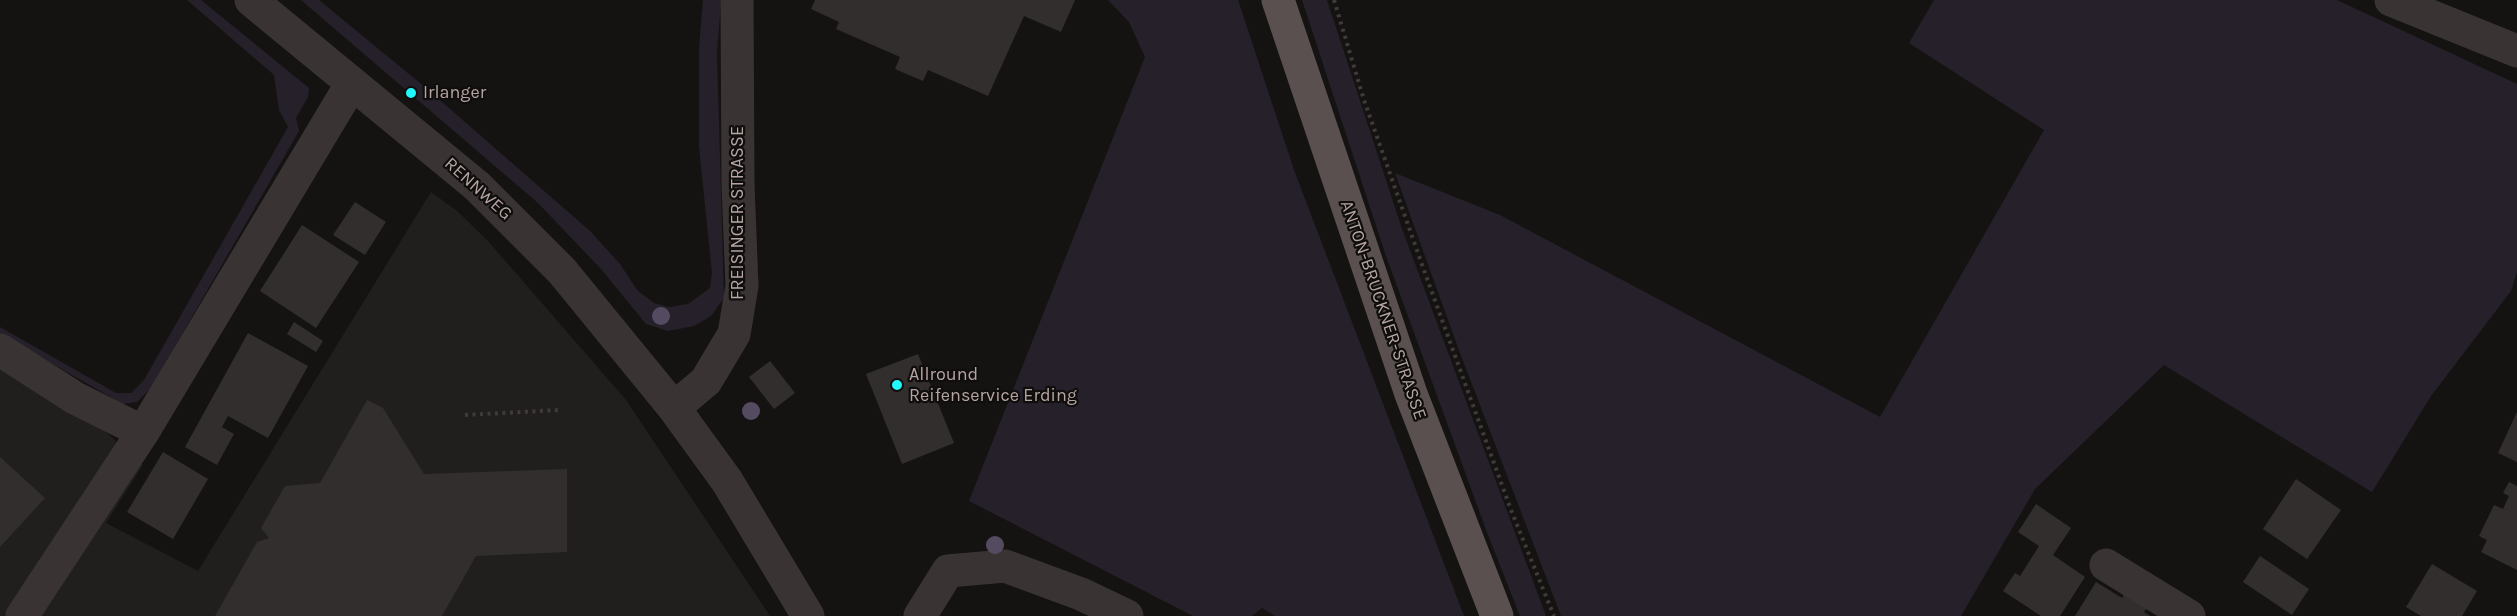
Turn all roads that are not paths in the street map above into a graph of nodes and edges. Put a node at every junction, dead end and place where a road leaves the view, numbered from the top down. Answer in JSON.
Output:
{"nodes":[{"id":1,"x":251,"y":0,"type":"edge"},
{"id":2,"x":737,"y":0,"type":"edge"},
{"id":3,"x":1278,"y":0,"type":"edge"},
{"id":4,"x":2391,"y":0,"type":"edge"},
{"id":5,"x":2426,"y":7,"type":"edge"},
{"id":6,"x":2517,"y":51,"type":"edge"},
{"id":7,"x":352,"y":83,"type":"junction"},
{"id":8,"x":0,"y":350,"type":"edge"},
{"id":9,"x":674,"y":408,"type":"junction"},
{"id":10,"x":142,"y":432,"type":"junction"},
{"id":11,"x":2106,"y":565,"type":"dead end"},
{"id":12,"x":22,"y":616,"type":"edge"},
{"id":13,"x":808,"y":616,"type":"edge"},
{"id":14,"x":920,"y":616,"type":"edge"},
{"id":15,"x":1127,"y":616,"type":"edge"},
{"id":16,"x":1497,"y":616,"type":"edge"},
{"id":17,"x":2189,"y":616,"type":"edge"}],
"edges":[{"from":1,"to":7,"type":"street","name":"RENNWEG"},
{"from":2,"to":9,"type":"street","name":"FREISINGER STRASSE"},
{"from":3,"to":16,"type":"main road","name":"ANTON-BRUCKNER-STRASSE"},
{"from":4,"to":5,"type":"street"},
{"from":5,"to":6,"type":"street"},
{"from":7,"to":9,"type":"street","name":"RENNWEG"},
{"from":7,"to":10,"type":"street"},
{"from":8,"to":10,"type":"street"},
{"from":9,"to":13,"type":"street"},
{"from":10,"to":12,"type":"street"},
{"from":11,"to":17,"type":"street"},
{"from":14,"to":15,"type":"street"}]}
